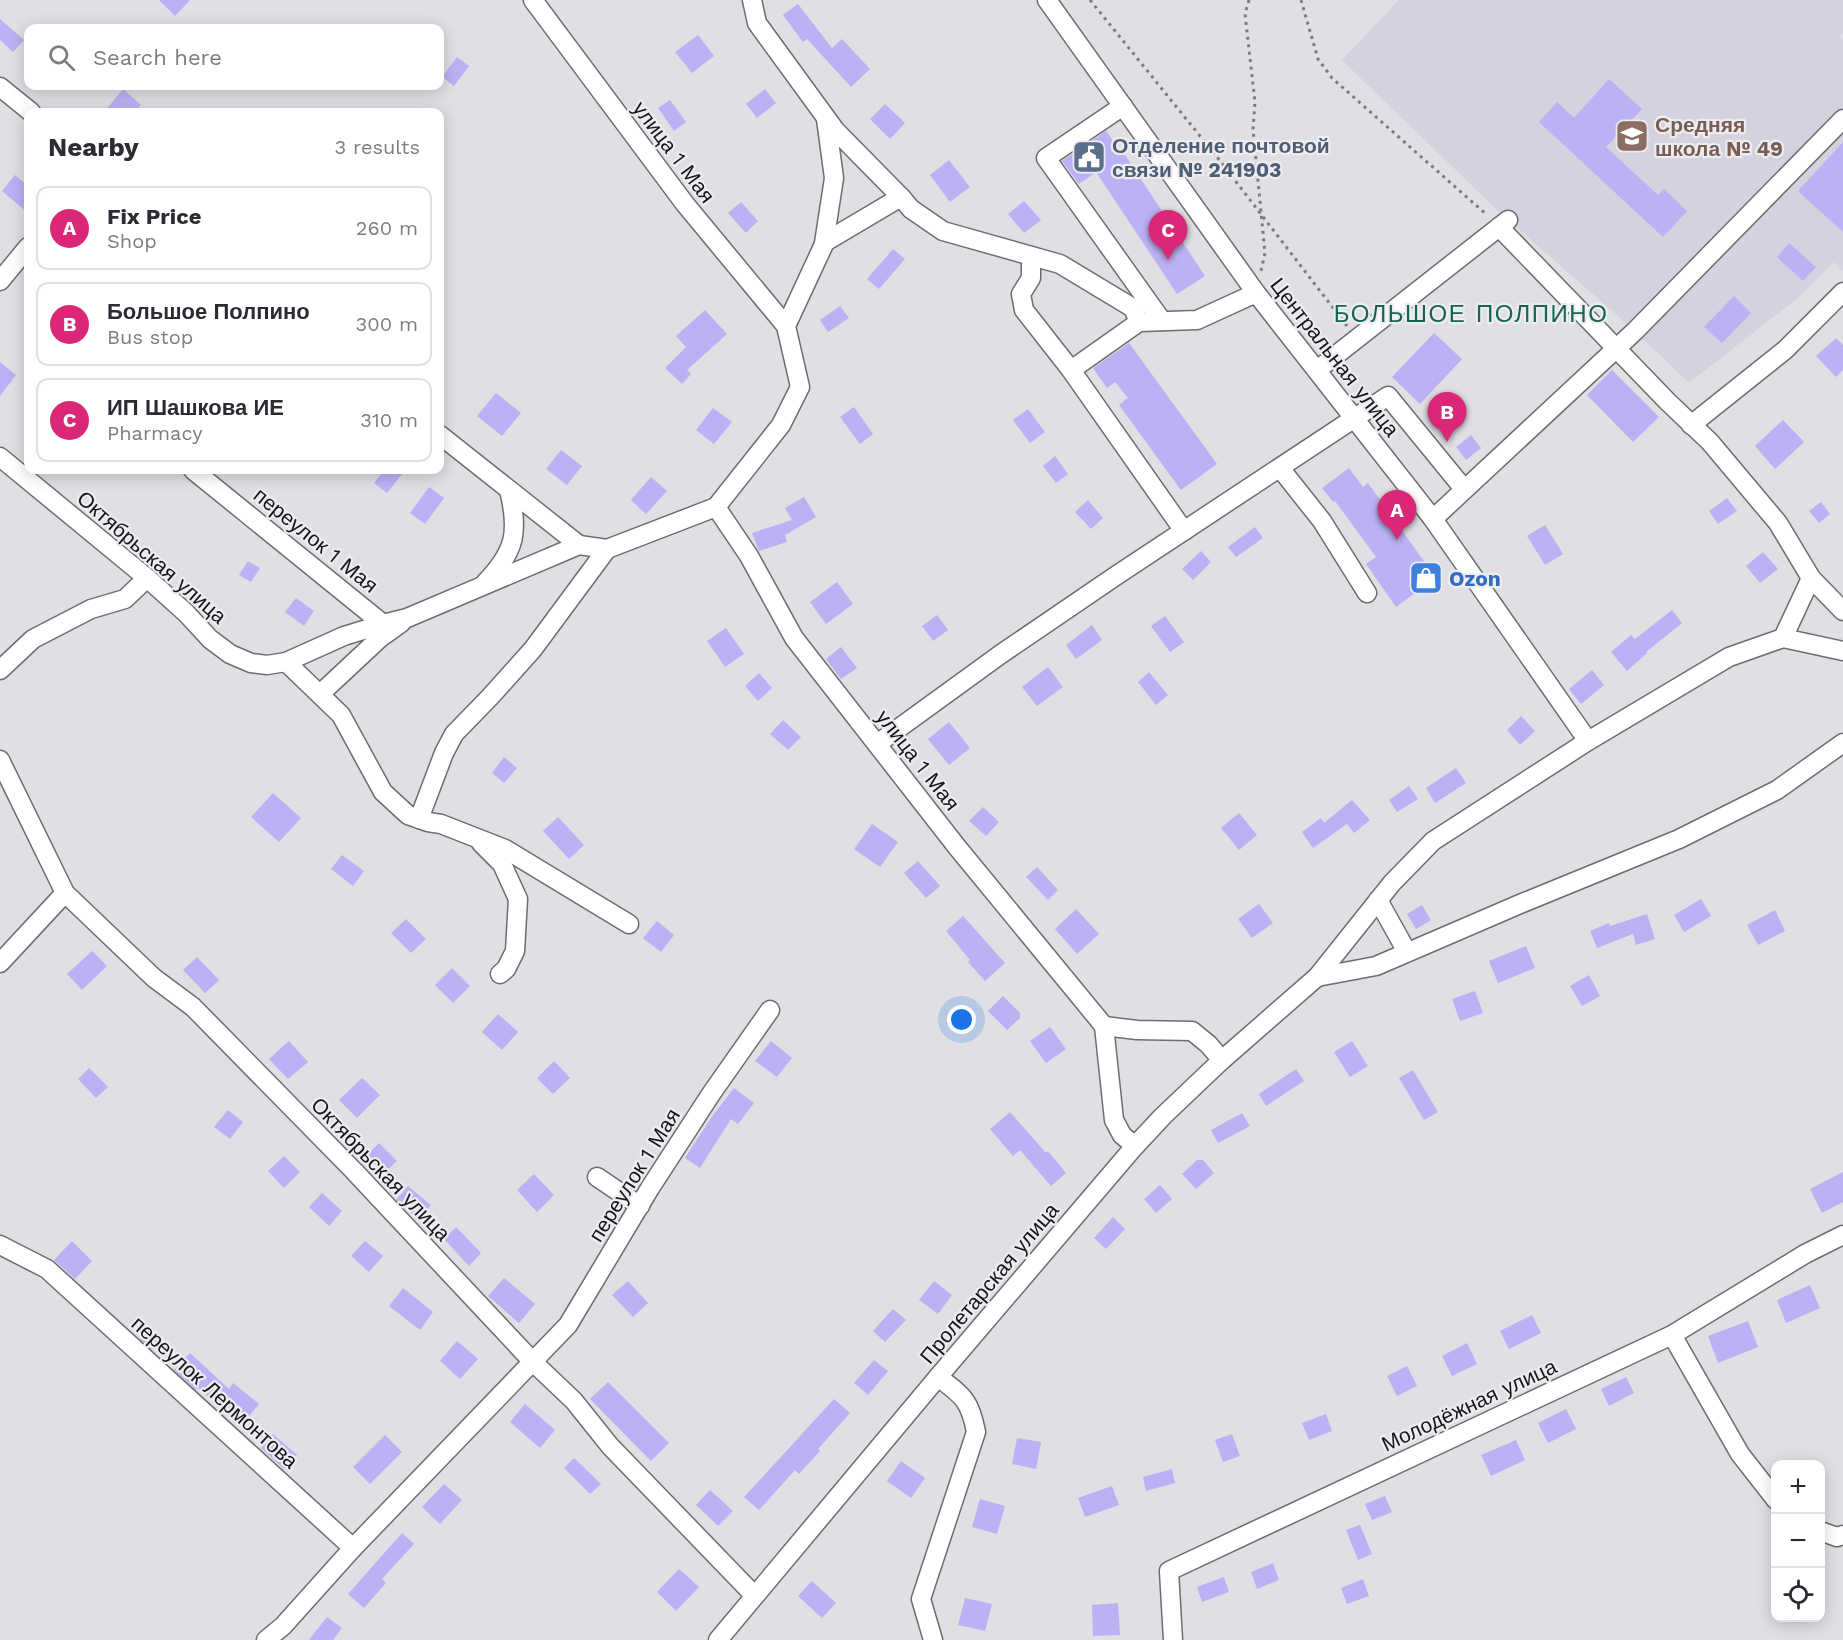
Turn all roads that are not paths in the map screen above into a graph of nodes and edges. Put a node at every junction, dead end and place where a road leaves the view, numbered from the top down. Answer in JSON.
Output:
{"nodes":[{"id":1,"x":533,"y":0,"type":"edge"},
{"id":2,"x":752,"y":0,"type":"edge"},
{"id":3,"x":1047,"y":0,"type":"edge"},
{"id":4,"x":0,"y":87,"type":"edge"},
{"id":5,"x":1123,"y":106,"type":"junction"},
{"id":6,"x":26,"y":108,"type":"edge"},
{"id":7,"x":826,"y":118,"type":"junction"},
{"id":8,"x":1843,"y":119,"type":"edge"},
{"id":9,"x":901,"y":196,"type":"junction"},
{"id":10,"x":825,"y":243,"type":"junction"},
{"id":11,"x":24,"y":252,"type":"edge"},
{"id":12,"x":1031,"y":256,"type":"junction"},
{"id":13,"x":0,"y":281,"type":"edge"},
{"id":14,"x":1843,"y":292,"type":"edge"},
{"id":15,"x":1256,"y":293,"type":"junction"},
{"id":16,"x":1162,"y":321,"type":"junction"},
{"id":17,"x":1138,"y":322,"type":"junction"},
{"id":18,"x":786,"y":326,"type":"junction"},
{"id":19,"x":1616,"y":348,"type":"junction"},
{"id":20,"x":1071,"y":370,"type":"junction"},
{"id":21,"x":1317,"y":370,"type":"junction"},
{"id":22,"x":1354,"y":417,"type":"junction"},
{"id":23,"x":1691,"y":425,"type":"junction"},
{"id":24,"x":444,"y":438,"type":"edge"},
{"id":25,"x":0,"y":457,"type":"edge"},
{"id":26,"x":1280,"y":468,"type":"junction"},
{"id":27,"x":199,"y":474,"type":"edge"},
{"id":28,"x":1464,"y":489,"type":"junction"},
{"id":29,"x":509,"y":490,"type":"junction"},
{"id":30,"x":716,"y":507,"type":"junction"},
{"id":31,"x":1433,"y":519,"type":"junction"},
{"id":32,"x":1184,"y":531,"type":"junction"},
{"id":33,"x":579,"y":545,"type":"junction"},
{"id":34,"x":607,"y":549,"type":"junction"},
{"id":35,"x":147,"y":578,"type":"junction"},
{"id":36,"x":1811,"y":579,"type":"junction"},
{"id":37,"x":481,"y":586,"type":"junction"},
{"id":38,"x":1367,"y":593,"type":"dead end"},
{"id":39,"x":1843,"y":611,"type":"edge"},
{"id":40,"x":407,"y":618,"type":"junction"},
{"id":41,"x":383,"y":624,"type":"junction"},
{"id":42,"x":1783,"y":638,"type":"junction"},
{"id":43,"x":1843,"y":651,"type":"edge"},
{"id":44,"x":286,"y":662,"type":"junction"},
{"id":45,"x":0,"y":670,"type":"edge"},
{"id":46,"x":320,"y":694,"type":"junction"},
{"id":47,"x":1588,"y":741,"type":"junction"},
{"id":48,"x":1843,"y":743,"type":"edge"},
{"id":49,"x":877,"y":744,"type":"junction"},
{"id":50,"x":0,"y":760,"type":"edge"},
{"id":51,"x":419,"y":819,"type":"junction"},
{"id":52,"x":477,"y":839,"type":"junction"},
{"id":53,"x":65,"y":893,"type":"junction"},
{"id":54,"x":1378,"y":900,"type":"junction"},
{"id":55,"x":629,"y":924,"type":"dead end"},
{"id":56,"x":1407,"y":952,"type":"junction"},
{"id":57,"x":0,"y":963,"type":"edge"},
{"id":58,"x":500,"y":974,"type":"dead end"},
{"id":59,"x":1317,"y":977,"type":"junction"},
{"id":60,"x":770,"y":1010,"type":"dead end"},
{"id":61,"x":1104,"y":1026,"type":"junction"},
{"id":62,"x":1222,"y":1060,"type":"junction"},
{"id":63,"x":1136,"y":1146,"type":"junction"},
{"id":64,"x":597,"y":1178,"type":"dead end"},
{"id":65,"x":640,"y":1206,"type":"junction"},
{"id":66,"x":1843,"y":1235,"type":"edge"},
{"id":67,"x":0,"y":1245,"type":"edge"},
{"id":68,"x":1672,"y":1335,"type":"junction"},
{"id":69,"x":533,"y":1362,"type":"junction"},
{"id":70,"x":938,"y":1377,"type":"junction"},
{"id":71,"x":1771,"y":1494,"type":"edge"},
{"id":72,"x":353,"y":1548,"type":"junction"},
{"id":73,"x":754,"y":1595,"type":"junction"},
{"id":74,"x":266,"y":1640,"type":"edge"},
{"id":75,"x":718,"y":1640,"type":"edge"},
{"id":76,"x":933,"y":1640,"type":"edge"},
{"id":77,"x":1173,"y":1640,"type":"edge"}],
"edges":[{"from":1,"to":18,"type":"street","name":"улица 1 Мая"},
{"from":2,"to":7,"type":"street"},
{"from":3,"to":5,"type":"street","name":"Центральная улица"},
{"from":4,"to":6,"type":"street"},
{"from":5,"to":15,"type":"street","name":"Центральная улица"},
{"from":5,"to":16,"type":"street"},
{"from":7,"to":9,"type":"street"},
{"from":7,"to":10,"type":"street"},
{"from":8,"to":19,"type":"street"},
{"from":9,"to":10,"type":"street"},
{"from":9,"to":12,"type":"street"},
{"from":10,"to":18,"type":"street"},
{"from":11,"to":13,"type":"street"},
{"from":12,"to":17,"type":"street"},
{"from":12,"to":20,"type":"street"},
{"from":14,"to":23,"type":"street"},
{"from":15,"to":16,"type":"street"},
{"from":15,"to":21,"type":"street","name":"Центральная улица"},
{"from":16,"to":17,"type":"street"},
{"from":17,"to":20,"type":"street"},
{"from":18,"to":30,"type":"street"},
{"from":19,"to":21,"type":"street"},
{"from":19,"to":23,"type":"street"},
{"from":19,"to":28,"type":"street"},
{"from":20,"to":32,"type":"street"},
{"from":21,"to":22,"type":"street","name":"Центральная улица"},
{"from":22,"to":26,"type":"street"},
{"from":22,"to":28,"type":"street"},
{"from":22,"to":31,"type":"street","name":"Центральная улица"},
{"from":23,"to":36,"type":"street"},
{"from":24,"to":29,"type":"street"},
{"from":25,"to":35,"type":"street","name":"Октябрьская улица"},
{"from":26,"to":32,"type":"street"},
{"from":26,"to":38,"type":"street"},
{"from":27,"to":41,"type":"street","name":"переулок 1 Мая"},
{"from":28,"to":31,"type":"street"},
{"from":29,"to":33,"type":"street"},
{"from":29,"to":37,"type":"street"},
{"from":30,"to":34,"type":"street"},
{"from":30,"to":49,"type":"street","name":"улица 1 Мая"},
{"from":31,"to":47,"type":"street","name":"Центральная улица"},
{"from":32,"to":49,"type":"street"},
{"from":33,"to":34,"type":"street"},
{"from":33,"to":37,"type":"street"},
{"from":34,"to":51,"type":"street"},
{"from":35,"to":44,"type":"street","name":"Октябрьская улица"},
{"from":35,"to":45,"type":"street"},
{"from":36,"to":39,"type":"street"},
{"from":36,"to":42,"type":"street"},
{"from":37,"to":40,"type":"street"},
{"from":40,"to":41,"type":"street"},
{"from":40,"to":46,"type":"street"},
{"from":41,"to":44,"type":"street"},
{"from":42,"to":43,"type":"street"},
{"from":42,"to":47,"type":"street"},
{"from":44,"to":46,"type":"street"},
{"from":46,"to":51,"type":"street"},
{"from":47,"to":54,"type":"street"},
{"from":48,"to":56,"type":"street"},
{"from":49,"to":61,"type":"street","name":"улица 1 Мая"},
{"from":50,"to":53,"type":"street","name":"Октябрьская улица"},
{"from":51,"to":52,"type":"street"},
{"from":52,"to":55,"type":"street"},
{"from":52,"to":58,"type":"street"},
{"from":53,"to":57,"type":"street"},
{"from":53,"to":69,"type":"street","name":"Октябрьская улица"},
{"from":54,"to":56,"type":"street"},
{"from":54,"to":59,"type":"street"},
{"from":56,"to":59,"type":"street"},
{"from":59,"to":62,"type":"street","name":"Пролетарская улица"},
{"from":60,"to":65,"type":"street","name":"переулок 1 Мая"},
{"from":61,"to":62,"type":"street"},
{"from":61,"to":63,"type":"street"},
{"from":62,"to":63,"type":"street","name":"Пролетарская улица"},
{"from":63,"to":70,"type":"street","name":"Пролетарская улица"},
{"from":64,"to":65,"type":"street"},
{"from":65,"to":69,"type":"street","name":"переулок 1 Мая"},
{"from":66,"to":68,"type":"street","name":"Молодёжная улица"},
{"from":67,"to":72,"type":"street","name":"переулок Лермонтова"},
{"from":68,"to":71,"type":"street"},
{"from":68,"to":77,"type":"street","name":"Молодёжная улица"},
{"from":69,"to":72,"type":"street"},
{"from":69,"to":73,"type":"street","name":"Октябрьская улица"},
{"from":70,"to":73,"type":"street","name":"Пролетарская улица"},
{"from":70,"to":76,"type":"street"},
{"from":72,"to":74,"type":"street"},
{"from":73,"to":75,"type":"street","name":"Пролетарская улица"}]}
